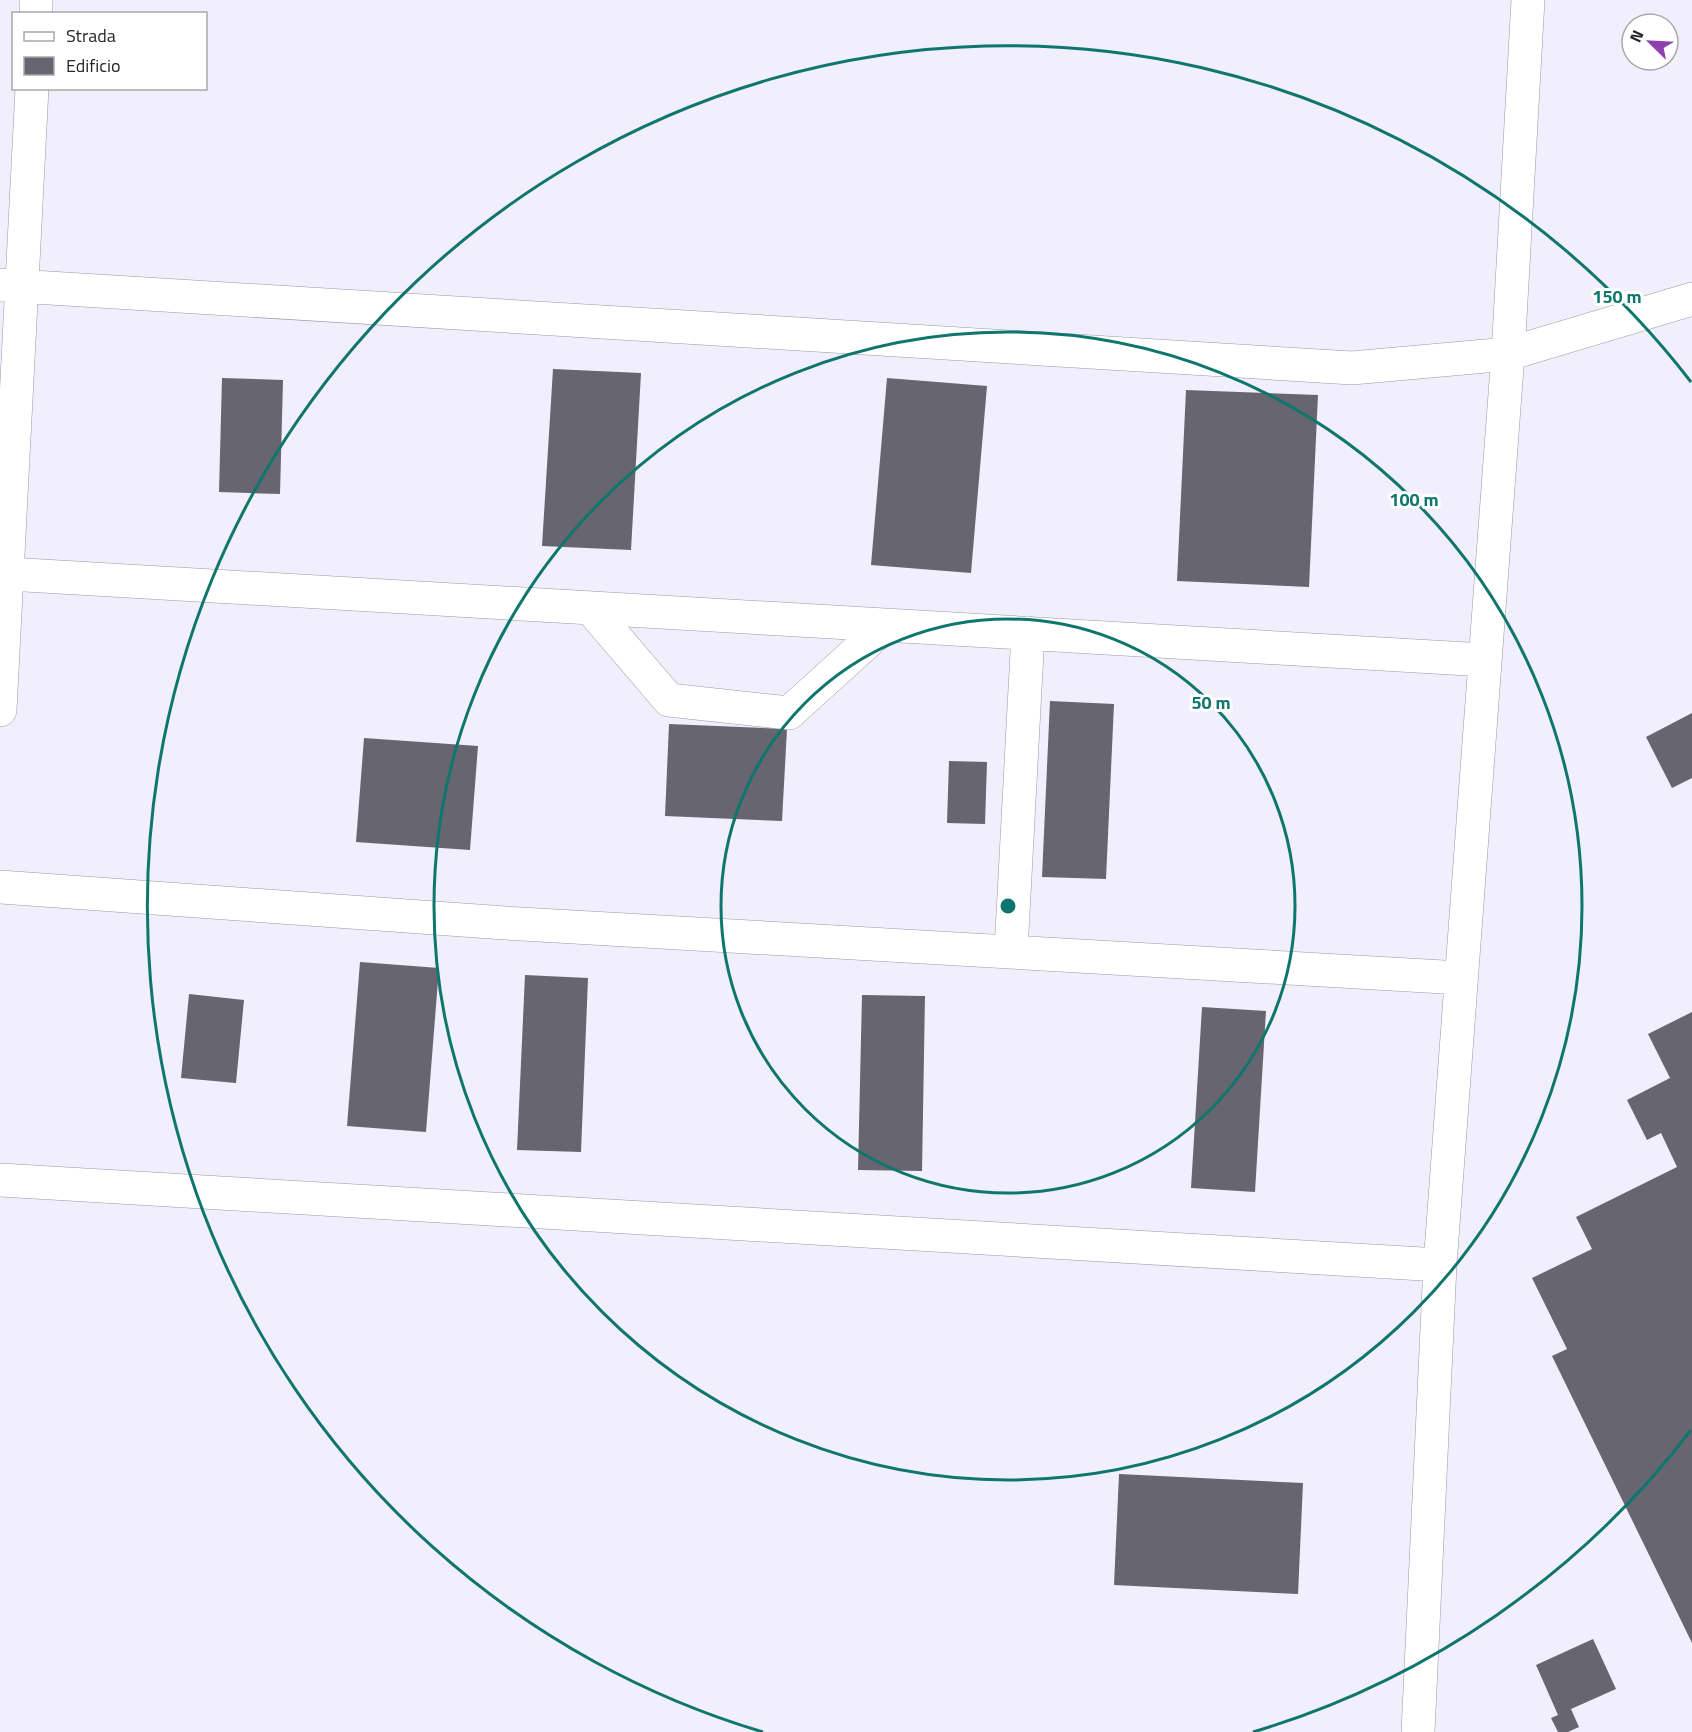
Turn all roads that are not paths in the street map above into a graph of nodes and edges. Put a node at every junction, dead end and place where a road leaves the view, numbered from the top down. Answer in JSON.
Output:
{"nodes":[{"id":1,"x":1527,"y":0,"type":"edge"},
{"id":2,"x":32,"y":90,"type":"edge"},
{"id":3,"x":12,"y":286,"type":"edge"},
{"id":4,"x":1692,"y":299,"type":"edge"},
{"id":5,"x":1508,"y":354,"type":"junction"},
{"id":6,"x":8,"y":574,"type":"junction"},
{"id":7,"x":592,"y":609,"type":"junction"},
{"id":8,"x":885,"y":626,"type":"junction"},
{"id":9,"x":1028,"y":633,"type":"junction"},
{"id":10,"x":1485,"y":660,"type":"junction"},
{"id":11,"x":0,"y":710,"type":"edge"},
{"id":12,"x":0,"y":887,"type":"edge"},
{"id":13,"x":1011,"y":951,"type":"junction"},
{"id":14,"x":1461,"y":978,"type":"junction"},
{"id":15,"x":0,"y":1180,"type":"edge"},
{"id":16,"x":1440,"y":1265,"type":"junction"},
{"id":17,"x":1418,"y":1732,"type":"edge"}],
"edges":[{"from":1,"to":5,"type":"lane"},
{"from":2,"to":3,"type":"lane"},
{"from":3,"to":5,"type":"lane"},
{"from":3,"to":6,"type":"lane"},
{"from":4,"to":5,"type":"lane"},
{"from":5,"to":10,"type":"lane"},
{"from":6,"to":7,"type":"lane"},
{"from":6,"to":11,"type":"lane"},
{"from":7,"to":8,"type":"lane"},
{"from":7,"to":8,"type":"lane"},
{"from":8,"to":9,"type":"lane"},
{"from":9,"to":10,"type":"lane"},
{"from":9,"to":13,"type":"lane"},
{"from":10,"to":14,"type":"lane"},
{"from":12,"to":13,"type":"lane"},
{"from":13,"to":14,"type":"lane"},
{"from":14,"to":16,"type":"lane"},
{"from":15,"to":16,"type":"lane"},
{"from":16,"to":17,"type":"lane"}]}
